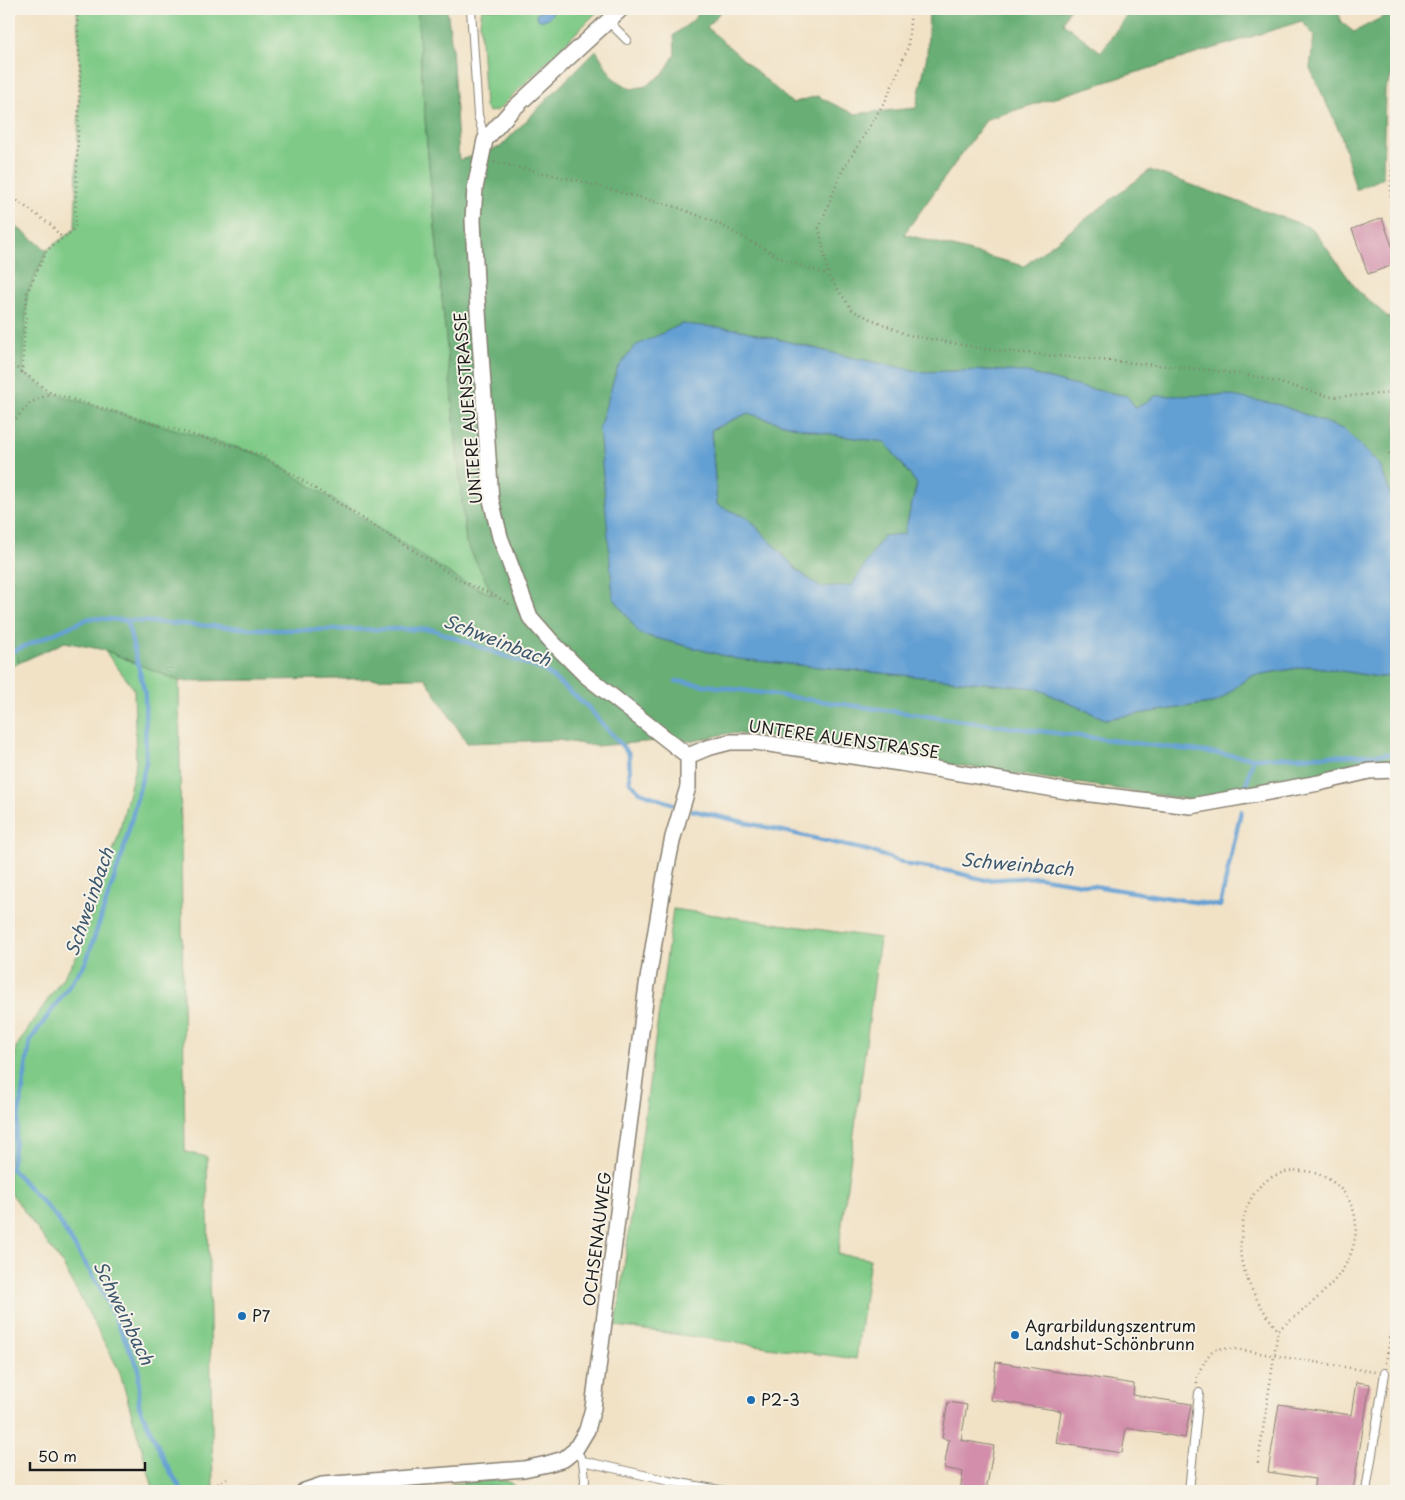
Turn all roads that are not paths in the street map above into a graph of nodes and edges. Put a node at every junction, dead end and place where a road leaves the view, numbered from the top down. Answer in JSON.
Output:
{"nodes":[{"id":1,"x":470,"y":9,"type":"edge"},
{"id":2,"x":612,"y":14,"type":"edge"},
{"id":3,"x":627,"y":40,"type":"dead end"},
{"id":4,"x":485,"y":140,"type":"junction"},
{"id":5,"x":688,"y":756,"type":"junction"},
{"id":6,"x":1396,"y":770,"type":"edge"},
{"id":7,"x":1385,"y":1373,"type":"road end"},
{"id":8,"x":1199,"y":1393,"type":"road end"},
{"id":9,"x":579,"y":1456,"type":"junction"},
{"id":10,"x":304,"y":1491,"type":"edge"},
{"id":11,"x":584,"y":1491,"type":"edge"},
{"id":12,"x":725,"y":1491,"type":"edge"},
{"id":13,"x":1189,"y":1491,"type":"edge"},
{"id":14,"x":1366,"y":1491,"type":"edge"}],
"edges":[{"from":1,"to":4,"type":"lane"},
{"from":2,"to":3,"type":"lane"},
{"from":2,"to":4,"type":"street","name":"UNTERE AUENSTRASSE"},
{"from":4,"to":5,"type":"street","name":"UNTERE AUENSTRASSE"},
{"from":5,"to":6,"type":"street","name":"UNTERE AUENSTRASSE"},
{"from":5,"to":9,"type":"street","name":"OCHSENAUWEG"},
{"from":7,"to":14,"type":"lane"},
{"from":8,"to":13,"type":"lane"},
{"from":9,"to":10,"type":"street"},
{"from":9,"to":11,"type":"lane"},
{"from":9,"to":12,"type":"lane"}]}
